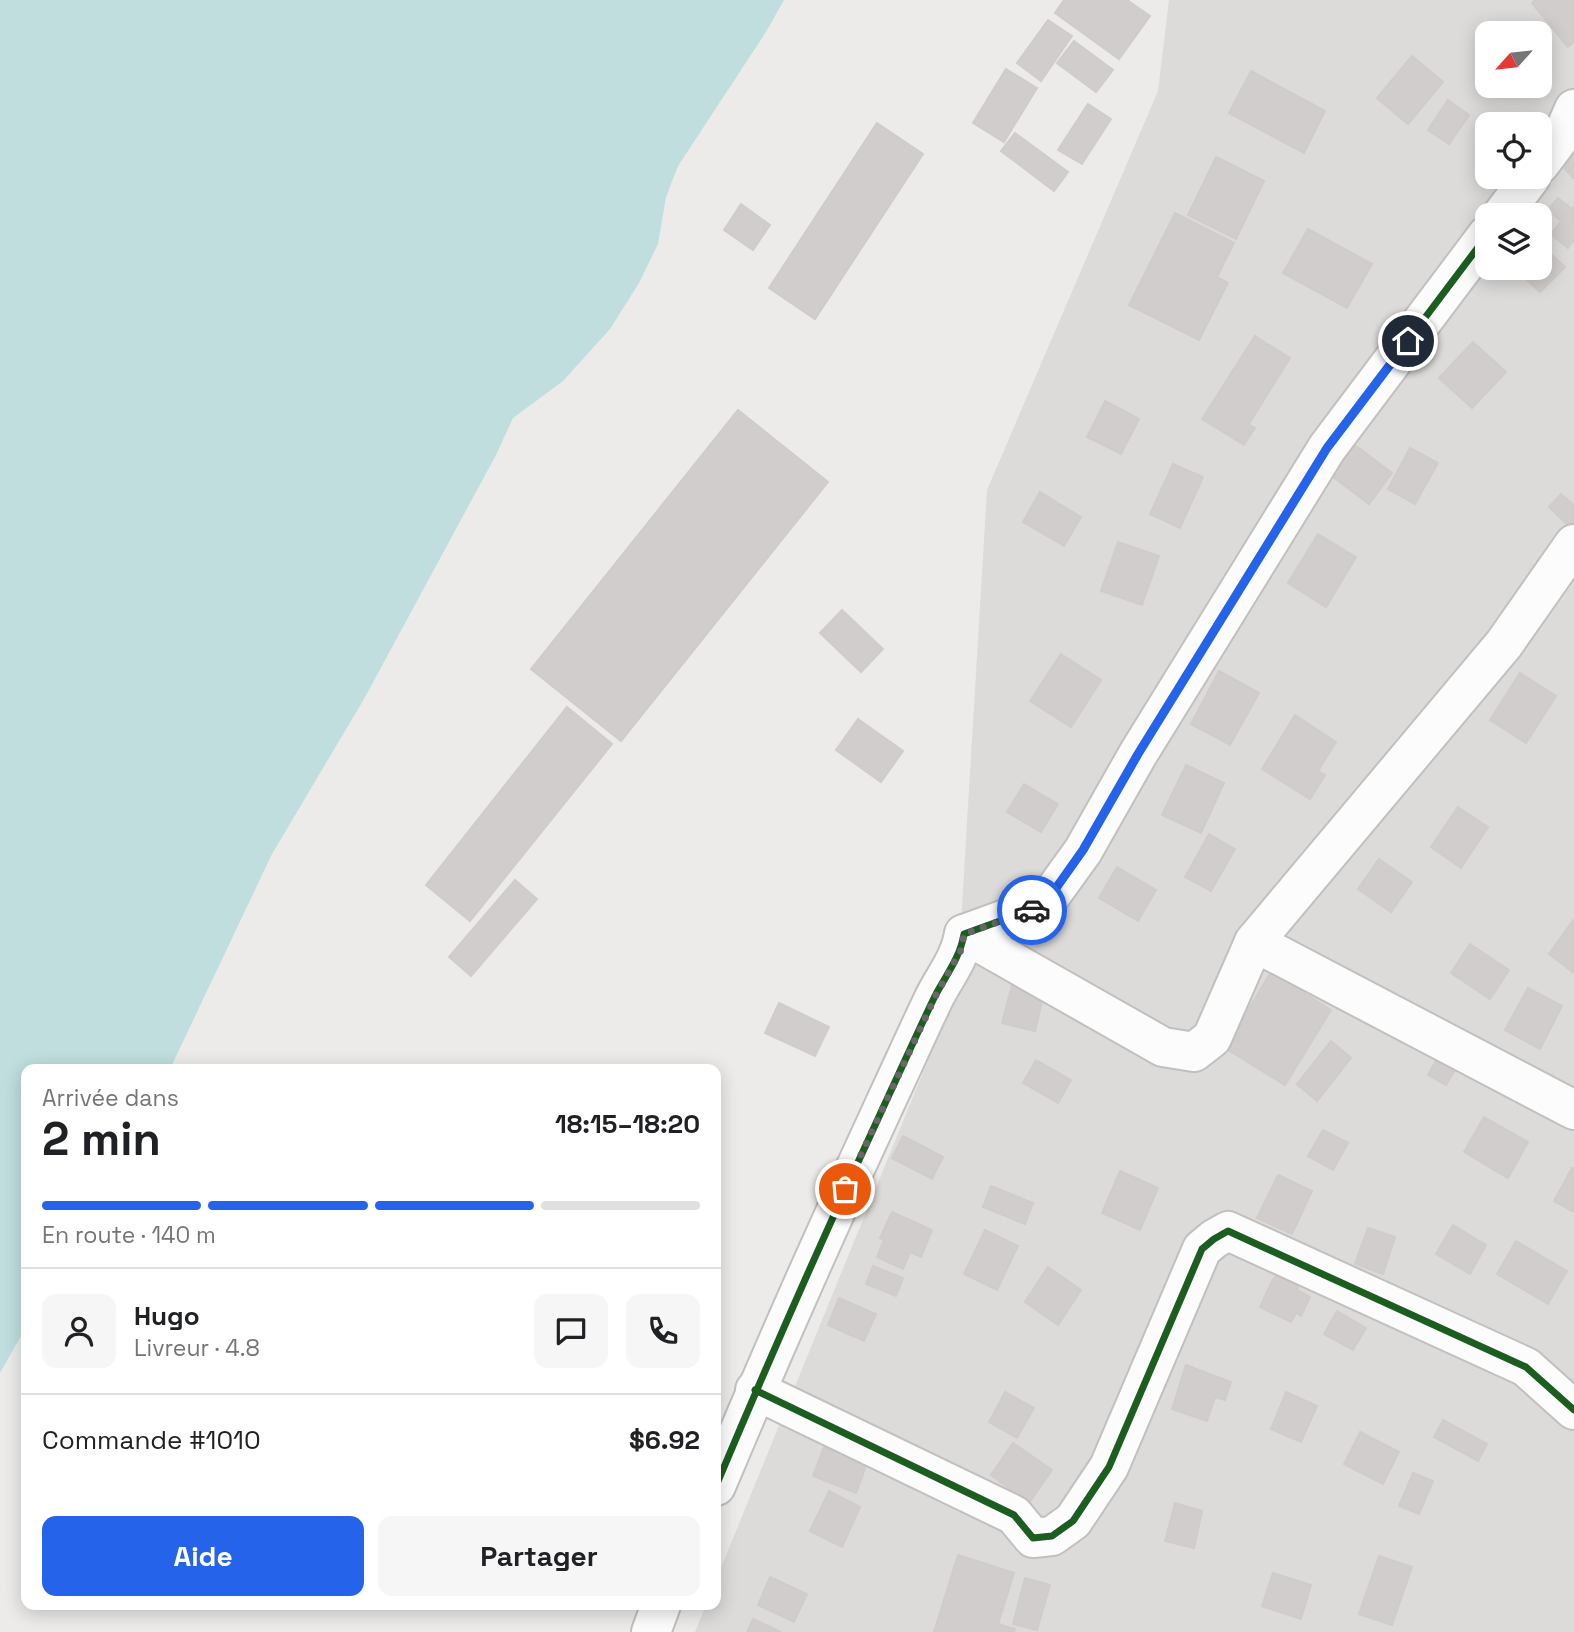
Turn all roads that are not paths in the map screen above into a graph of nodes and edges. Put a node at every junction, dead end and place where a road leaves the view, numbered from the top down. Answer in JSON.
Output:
{"nodes":[{"id":1,"x":1574,"y":109,"type":"edge"},
{"id":2,"x":1552,"y":148,"type":"edge"},
{"id":3,"x":1522,"y":189,"type":"edge"},
{"id":4,"x":1511,"y":203,"type":"edge"},
{"id":5,"x":1475,"y":251,"type":"edge"},
{"id":6,"x":1574,"y":544,"type":"edge"},
{"id":7,"x":964,"y":934,"type":"junction"},
{"id":8,"x":1254,"y":942,"type":"junction"},
{"id":9,"x":1574,"y":1110,"type":"edge"},
{"id":10,"x":755,"y":1390,"type":"junction"},
{"id":11,"x":1574,"y":1410,"type":"edge"},
{"id":12,"x":721,"y":1474,"type":"edge"},
{"id":13,"x":659,"y":1610,"type":"edge"},
{"id":14,"x":652,"y":1632,"type":"edge"}],
"edges":[{"from":1,"to":2,"type":"street"},
{"from":3,"to":4,"type":"street"},
{"from":5,"to":7,"type":"street"},
{"from":6,"to":8,"type":"street"},
{"from":7,"to":8,"type":"street"},
{"from":7,"to":10,"type":"street"},
{"from":8,"to":9,"type":"street"},
{"from":10,"to":11,"type":"street"},
{"from":10,"to":12,"type":"street"},
{"from":13,"to":14,"type":"street"}]}
